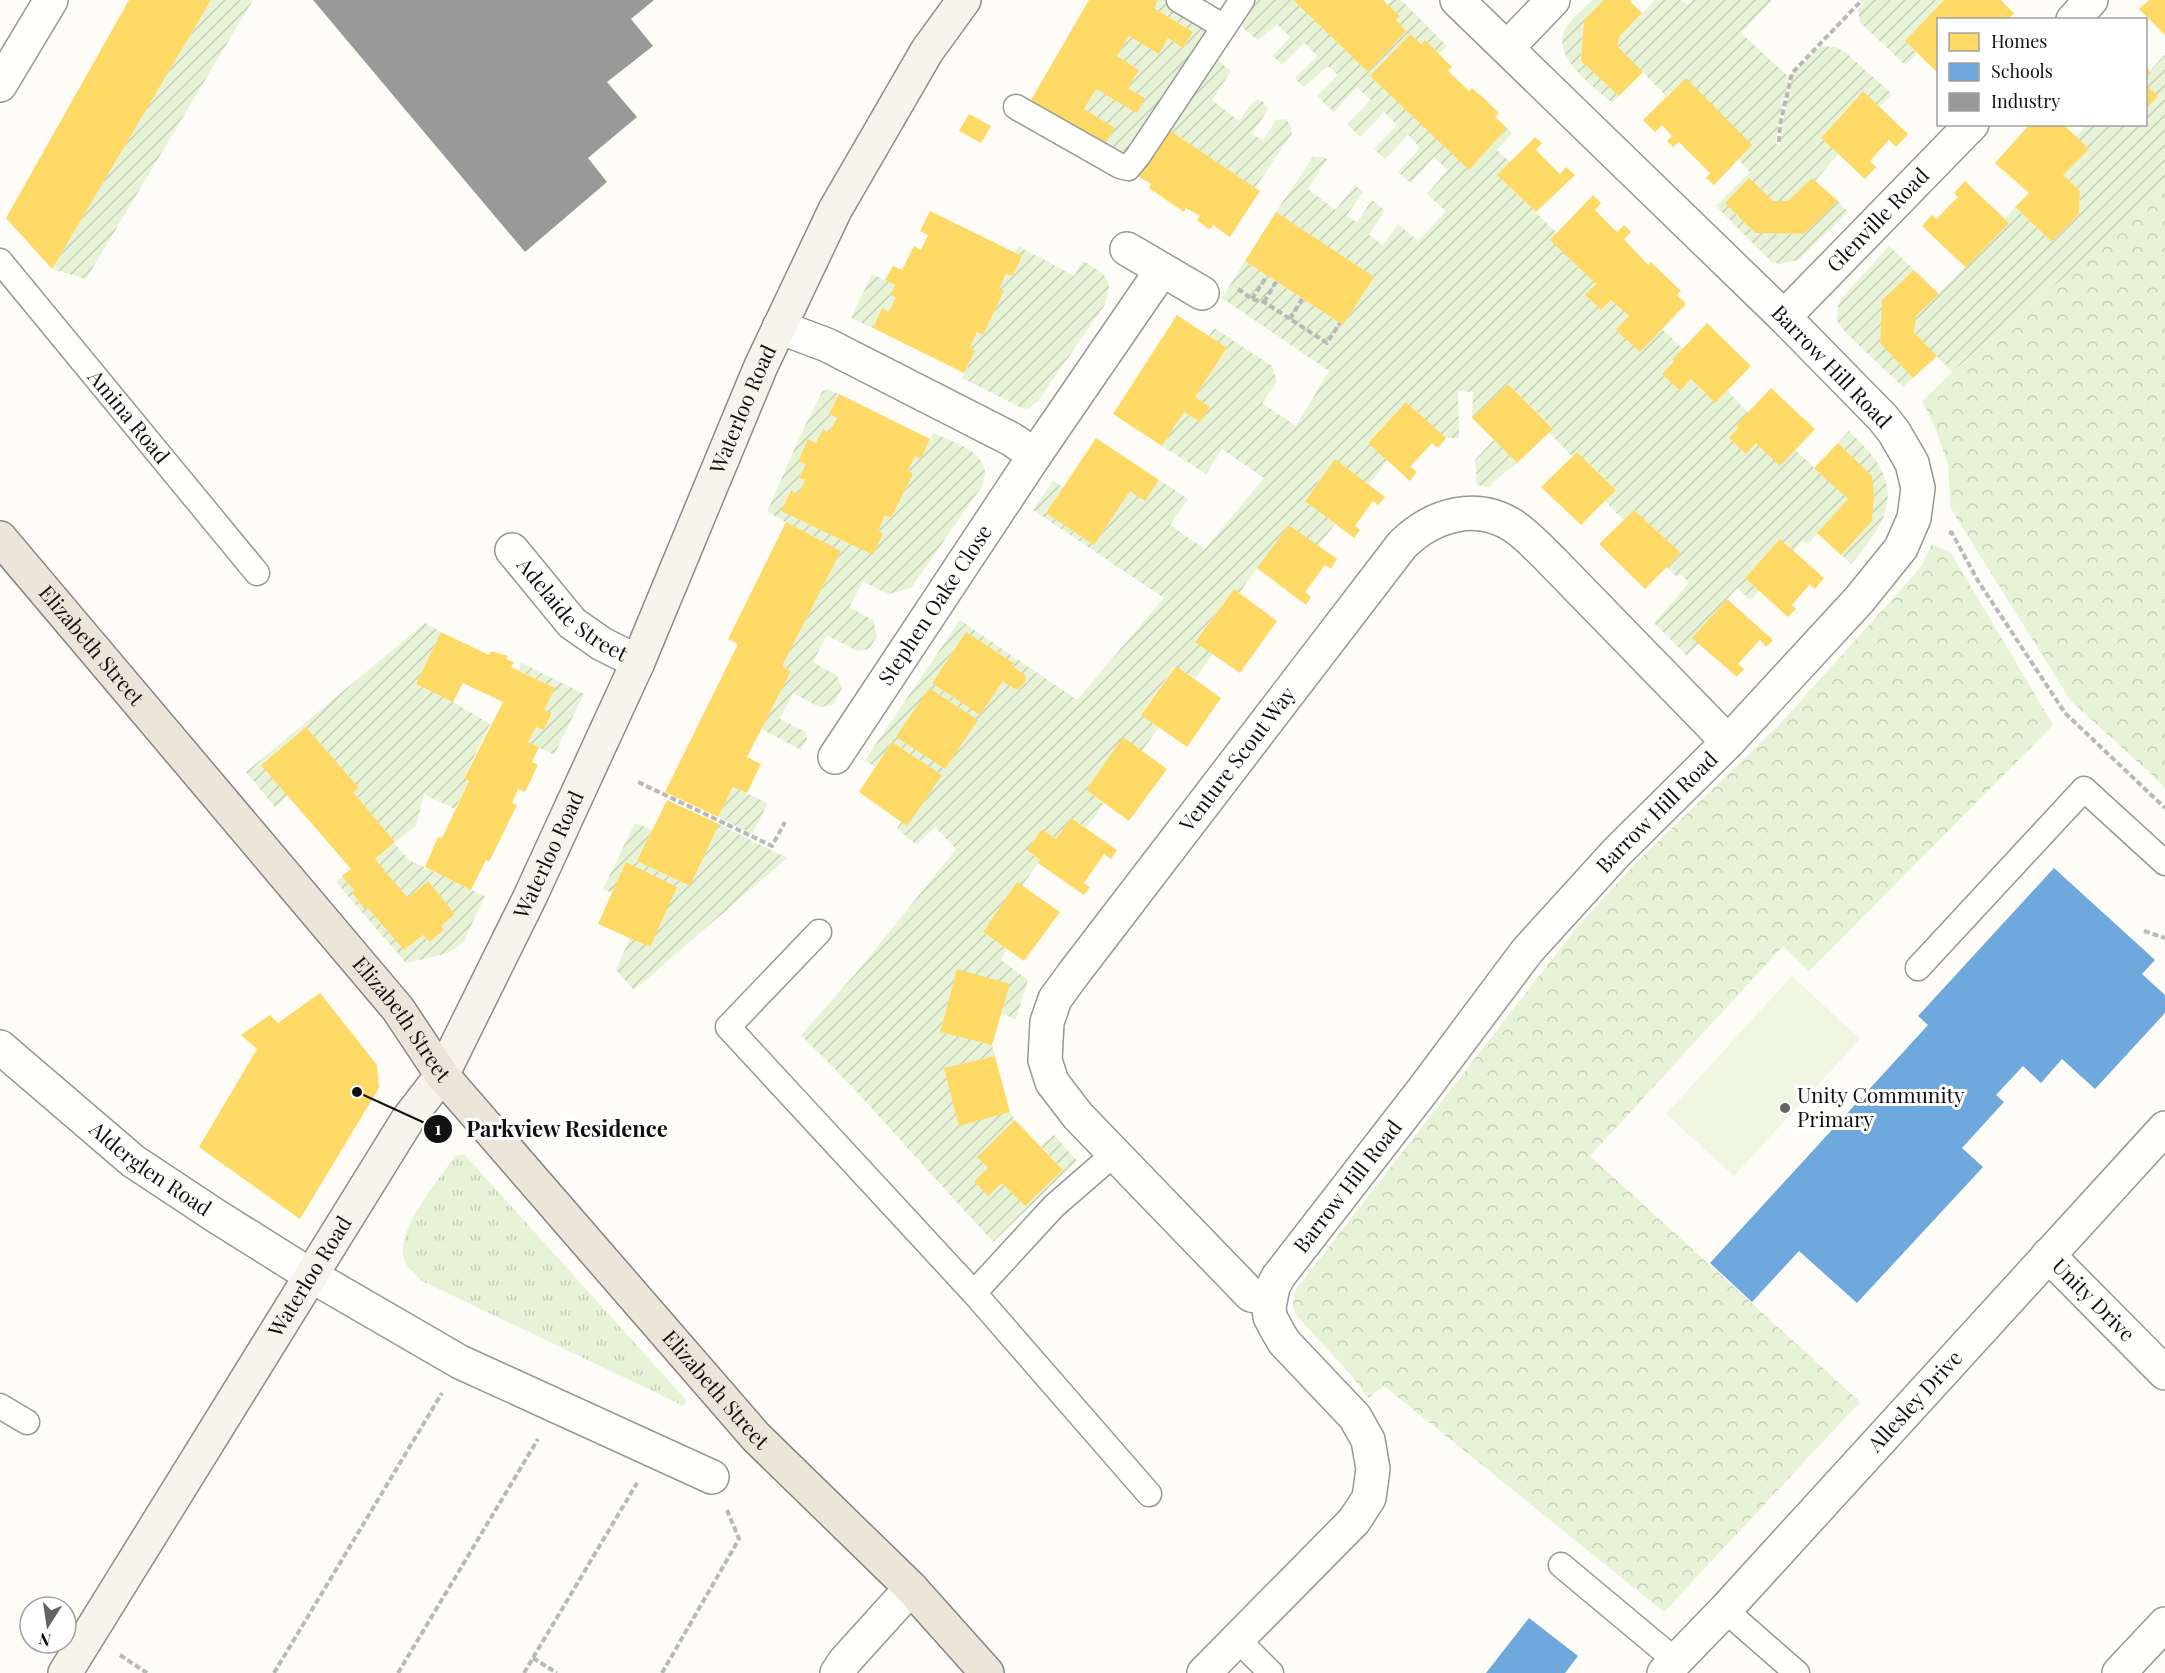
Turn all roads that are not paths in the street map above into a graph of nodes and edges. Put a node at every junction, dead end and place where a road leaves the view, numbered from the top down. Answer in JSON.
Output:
{"nodes":[{"id":1,"x":51,"y":0,"type":"edge"},
{"id":2,"x":964,"y":0,"type":"edge"},
{"id":3,"x":1179,"y":0,"type":"edge"},
{"id":4,"x":1242,"y":0,"type":"edge"},
{"id":5,"x":1458,"y":0,"type":"edge"},
{"id":6,"x":1553,"y":0,"type":"edge"},
{"id":7,"x":2091,"y":0,"type":"edge"},
{"id":8,"x":2075,"y":18,"type":"edge"},
{"id":9,"x":1224,"y":27,"type":"junction"},
{"id":10,"x":1507,"y":48,"type":"junction"},
{"id":11,"x":0,"y":85,"type":"edge"},
{"id":12,"x":1016,"y":107,"type":"dead end"},
{"id":13,"x":1970,"y":126,"type":"edge"},
{"id":14,"x":1127,"y":249,"type":"dead end"},
{"id":15,"x":0,"y":261,"type":"edge"},
{"id":16,"x":1162,"y":270,"type":"junction"},
{"id":17,"x":1217,"y":289,"type":"road end"},
{"id":18,"x":1784,"y":317,"type":"junction"},
{"id":19,"x":779,"y":327,"type":"junction"},
{"id":20,"x":1035,"y":455,"type":"junction"},
{"id":21,"x":0,"y":538,"type":"edge"},
{"id":22,"x":512,"y":550,"type":"dead end"},
{"id":23,"x":257,"y":573,"type":"dead end"},
{"id":24,"x":638,"y":662,"type":"junction"},
{"id":25,"x":1728,"y":742,"type":"junction"},
{"id":26,"x":835,"y":757,"type":"dead end"},
{"id":27,"x":2165,"y":863,"type":"edge"},
{"id":28,"x":819,"y":932,"type":"dead end"},
{"id":29,"x":1917,"y":968,"type":"dead end"},
{"id":30,"x":4,"y":1060,"type":"edge"},
{"id":31,"x":442,"y":1075,"type":"junction"},
{"id":32,"x":2165,"y":1128,"type":"edge"},
{"id":33,"x":1114,"y":1154,"type":"junction"},
{"id":34,"x":2048,"y":1255,"type":"junction"},
{"id":35,"x":310,"y":1275,"type":"junction"},
{"id":36,"x":975,"y":1293,"type":"junction"},
{"id":37,"x":1270,"y":1299,"type":"junction"},
{"id":38,"x":2165,"y":1373,"type":"edge"},
{"id":39,"x":0,"y":1406,"type":"edge"},
{"id":40,"x":27,"y":1422,"type":"dead end"},
{"id":41,"x":712,"y":1477,"type":"road end"},
{"id":42,"x":1149,"y":1494,"type":"dead end"},
{"id":43,"x":1561,"y":1565,"type":"dead end"},
{"id":44,"x":911,"y":1588,"type":"junction"},
{"id":45,"x":1725,"y":1610,"type":"junction"},
{"id":46,"x":2165,"y":1624,"type":"edge"},
{"id":47,"x":1237,"y":1640,"type":"junction"},
{"id":48,"x":1670,"y":1667,"type":"edge"},
{"id":49,"x":65,"y":1673,"type":"edge"},
{"id":50,"x":837,"y":1673,"type":"edge"},
{"id":51,"x":987,"y":1673,"type":"edge"},
{"id":52,"x":1204,"y":1673,"type":"edge"},
{"id":53,"x":1271,"y":1673,"type":"edge"},
{"id":54,"x":1797,"y":1673,"type":"edge"},
{"id":55,"x":2119,"y":1673,"type":"edge"}],
"edges":[{"from":1,"to":11,"type":"street"},
{"from":2,"to":19,"type":"main road","name":"Waterloo Road"},
{"from":3,"to":9,"type":"lane"},
{"from":4,"to":9,"type":"lane"},
{"from":5,"to":10,"type":"street","name":"Barrow Hill Road"},
{"from":6,"to":10,"type":"street"},
{"from":7,"to":8,"type":"street"},
{"from":9,"to":12,"type":"lane"},
{"from":10,"to":18,"type":"street","name":"Barrow Hill Road"},
{"from":13,"to":18,"type":"street","name":"Glenville Road"},
{"from":14,"to":16,"type":"street"},
{"from":15,"to":23,"type":"lane","name":"Amina Road"},
{"from":16,"to":17,"type":"street"},
{"from":16,"to":20,"type":"street","name":"Stephen Oake Close"},
{"from":18,"to":25,"type":"street","name":"Barrow Hill Road"},
{"from":19,"to":20,"type":"street"},
{"from":19,"to":24,"type":"main road","name":"Waterloo Road"},
{"from":20,"to":26,"type":"street","name":"Stephen Oake Close"},
{"from":21,"to":31,"type":"highway","name":"Elizabeth Street"},
{"from":22,"to":24,"type":"street","name":"Adelaide Street"},
{"from":24,"to":31,"type":"main road","name":"Waterloo Road"},
{"from":25,"to":33,"type":"street","name":"Venture Scout Way"},
{"from":25,"to":37,"type":"street","name":"Barrow Hill Road"},
{"from":27,"to":29,"type":"lane"},
{"from":28,"to":36,"type":"lane"},
{"from":30,"to":35,"type":"street","name":"Alderglen Road"},
{"from":31,"to":35,"type":"main road","name":"Waterloo Road"},
{"from":31,"to":44,"type":"highway","name":"Elizabeth Street"},
{"from":32,"to":34,"type":"street","name":"Allesley Drive"},
{"from":33,"to":36,"type":"lane"},
{"from":33,"to":37,"type":"street","name":"Venture Scout Way"},
{"from":34,"to":38,"type":"street","name":"Unity Drive"},
{"from":34,"to":45,"type":"street","name":"Allesley Drive"},
{"from":35,"to":41,"type":"street","name":"Alderglen Road"},
{"from":35,"to":49,"type":"main road","name":"Waterloo Road"},
{"from":36,"to":42,"type":"lane"},
{"from":37,"to":47,"type":"street"},
{"from":39,"to":40,"type":"lane"},
{"from":43,"to":48,"type":"lane"},
{"from":44,"to":50,"type":"street"},
{"from":44,"to":51,"type":"highway","name":"Elizabeth Street"},
{"from":45,"to":48,"type":"street","name":"Allesley Drive"},
{"from":45,"to":54,"type":"lane"},
{"from":46,"to":55,"type":"street"},
{"from":47,"to":52,"type":"street"},
{"from":47,"to":53,"type":"lane"}]}
